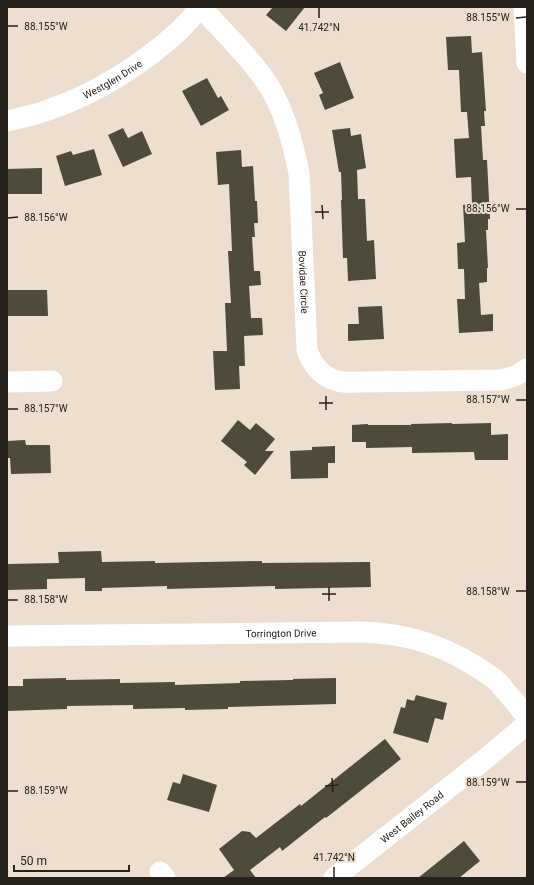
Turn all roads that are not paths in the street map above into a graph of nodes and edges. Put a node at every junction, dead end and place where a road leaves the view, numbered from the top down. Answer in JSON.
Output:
{"nodes":[{"id":1,"x":201,"y":7,"type":"edge"},
{"id":2,"x":524,"y":7,"type":"edge"},
{"id":3,"x":527,"y":63,"type":"edge"},
{"id":4,"x":7,"y":121,"type":"edge"},
{"id":5,"x":527,"y":369,"type":"edge"},
{"id":6,"x":52,"y":381,"type":"dead end"},
{"id":7,"x":7,"y":382,"type":"edge"},
{"id":8,"x":7,"y":636,"type":"edge"},
{"id":9,"x":527,"y":717,"type":"edge"},
{"id":10,"x":527,"y":724,"type":"edge"},
{"id":11,"x":334,"y":878,"type":"edge"}],
"edges":[{"from":1,"to":4,"type":"street","name":"Westglen Drive"},
{"from":1,"to":5,"type":"street","name":"Bovidae Circle"},
{"from":2,"to":3,"type":"street"},
{"from":6,"to":7,"type":"street"},
{"from":8,"to":9,"type":"street","name":"Torrington Drive"},
{"from":10,"to":11,"type":"street","name":"West Bailey Road"}]}
